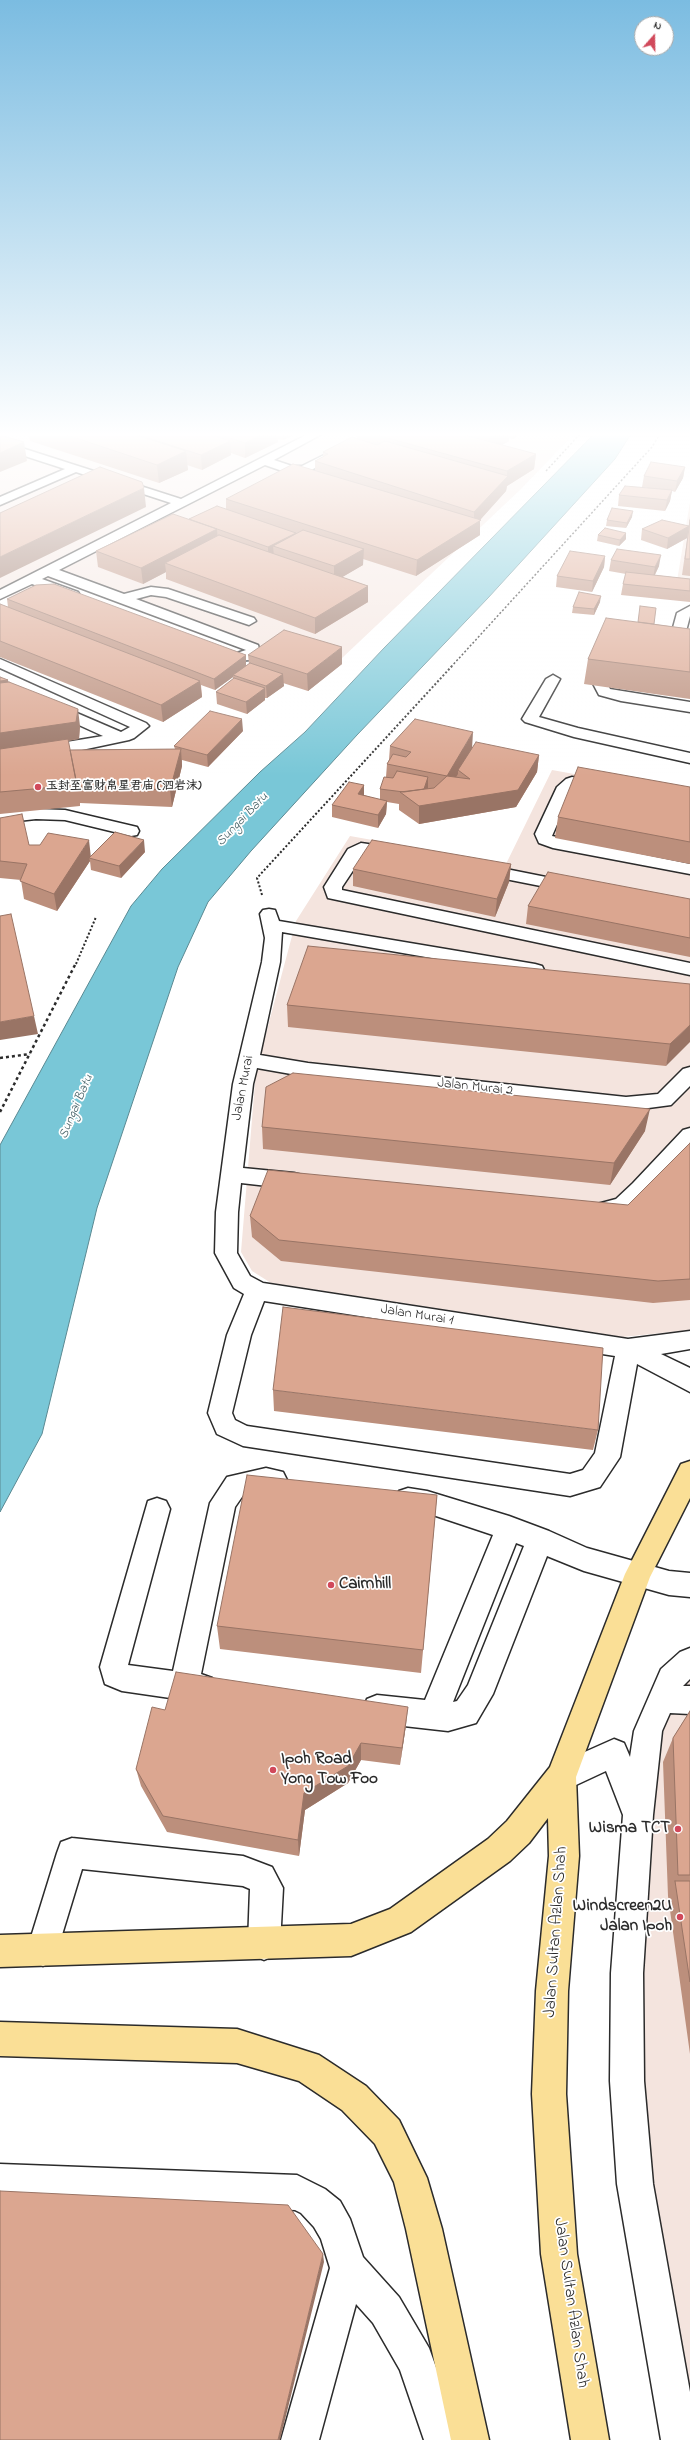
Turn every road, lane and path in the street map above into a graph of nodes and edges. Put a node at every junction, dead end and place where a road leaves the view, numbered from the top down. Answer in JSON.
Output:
{"nodes":[{"id":1,"x":94,"y":548,"type":"edge"},
{"id":2,"x":561,"y":548,"type":"edge"},
{"id":3,"x":48,"y":571,"type":"junction"},
{"id":4,"x":32,"y":579,"type":"junction"},
{"id":5,"x":3,"y":591,"type":"edge"},
{"id":6,"x":125,"y":598,"type":"junction"},
{"id":7,"x":83,"y":599,"type":"edge"},
{"id":8,"x":690,"y":610,"type":"edge"},
{"id":9,"x":249,"y":621,"type":"dead end"},
{"id":10,"x":690,"y":641,"type":"edge"},
{"id":11,"x":201,"y":645,"type":"edge"},
{"id":12,"x":670,"y":646,"type":"edge"},
{"id":13,"x":690,"y":649,"type":"edge"},
{"id":14,"x":608,"y":650,"type":"edge"},
{"id":15,"x":0,"y":664,"type":"edge"},
{"id":16,"x":553,"y":679,"type":"dead end"},
{"id":17,"x":0,"y":684,"type":"edge"},
{"id":18,"x":690,"y":707,"type":"edge"},
{"id":19,"x":119,"y":737,"type":"junction"},
{"id":20,"x":0,"y":758,"type":"edge"},
{"id":21,"x":690,"y":758,"type":"edge"},
{"id":22,"x":616,"y":789,"type":"edge"},
{"id":23,"x":0,"y":818,"type":"edge"},
{"id":24,"x":131,"y":831,"type":"dead end"},
{"id":25,"x":411,"y":856,"type":"edge"},
{"id":26,"x":466,"y":866,"type":"edge"},
{"id":27,"x":690,"y":869,"type":"edge"},
{"id":28,"x":589,"y":890,"type":"edge"},
{"id":29,"x":96,"y":917,"type":"dead end"},
{"id":30,"x":271,"y":920,"type":"junction"},
{"id":31,"x":690,"y":969,"type":"edge"},
{"id":32,"x":548,"y":973,"type":"edge"},
{"id":33,"x":30,"y":1054,"type":"junction"},
{"id":34,"x":0,"y":1058,"type":"edge"},
{"id":35,"x":250,"y":1060,"type":"junction"},
{"id":36,"x":690,"y":1074,"type":"edge"},
{"id":37,"x":0,"y":1112,"type":"edge"},
{"id":38,"x":690,"y":1135,"type":"edge"},
{"id":39,"x":232,"y":1174,"type":"junction"},
{"id":40,"x":310,"y":1182,"type":"edge"},
{"id":41,"x":578,"y":1211,"type":"edge"},
{"id":42,"x":226,"y":1253,"type":"joint"},
{"id":43,"x":257,"y":1291,"type":"junction"},
{"id":44,"x":690,"y":1340,"type":"edge"},
{"id":45,"x":628,"y":1349,"type":"junction"},
{"id":46,"x":690,"y":1382,"type":"edge"},
{"id":47,"x":690,"y":1472,"type":"edge"},
{"id":48,"x":297,"y":1483,"type":"edge"},
{"id":49,"x":381,"y":1495,"type":"edge"},
{"id":50,"x":157,"y":1509,"type":"dead end"},
{"id":51,"x":509,"y":1528,"type":"junction"},
{"id":52,"x":540,"y":1539,"type":"junction"},
{"id":53,"x":638,"y":1574,"type":"junction"},
{"id":54,"x":680,"y":1584,"type":"edge"},
{"id":55,"x":690,"y":1661,"type":"edge"},
{"id":56,"x":184,"y":1686,"type":"junction"},
{"id":57,"x":223,"y":1691,"type":"edge"},
{"id":58,"x":676,"y":1700,"type":"edge"},
{"id":59,"x":356,"y":1706,"type":"edge"},
{"id":60,"x":434,"y":1715,"type":"junction"},
{"id":61,"x":561,"y":1777,"type":"junction"},
{"id":62,"x":638,"y":1816,"type":"junction"},
{"id":63,"x":264,"y":1944,"type":"junction"},
{"id":64,"x":43,"y":1950,"type":"junction"},
{"id":65,"x":0,"y":1951,"type":"edge"},
{"id":66,"x":0,"y":2039,"type":"edge"},
{"id":67,"x":0,"y":2182,"type":"edge"},
{"id":68,"x":348,"y":2268,"type":"junction"},
{"id":69,"x":300,"y":2440,"type":"edge"},
{"id":70,"x":443,"y":2440,"type":"edge"},
{"id":71,"x":470,"y":2440,"type":"edge"},
{"id":72,"x":590,"y":2440,"type":"edge"},
{"id":73,"x":680,"y":2440,"type":"edge"}],
"edges":[{"from":1,"to":3,"type":"street"},
{"from":2,"to":30,"type":"path"},
{"from":3,"to":4,"type":"street"},
{"from":3,"to":6,"type":"street"},
{"from":4,"to":5,"type":"street"},
{"from":4,"to":7,"type":"street"},
{"from":6,"to":9,"type":"street"},
{"from":6,"to":11,"type":"street"},
{"from":8,"to":10,"type":"street"},
{"from":12,"to":13,"type":"street"},
{"from":14,"to":18,"type":"street"},
{"from":15,"to":19,"type":"street"},
{"from":16,"to":21,"type":"street"},
{"from":17,"to":19,"type":"street"},
{"from":19,"to":20,"type":"street"},
{"from":22,"to":27,"type":"street"},
{"from":23,"to":24,"type":"street"},
{"from":25,"to":31,"type":"street"},
{"from":26,"to":28,"type":"street"},
{"from":29,"to":33,"type":"path"},
{"from":30,"to":32,"type":"street"},
{"from":30,"to":35,"type":"street","name":"Jalan Murai"},
{"from":33,"to":34,"type":"path"},
{"from":33,"to":37,"type":"path"},
{"from":35,"to":36,"type":"street","name":"Jalan Murai 2"},
{"from":35,"to":39,"type":"street","name":"Jalan Murai"},
{"from":38,"to":41,"type":"street"},
{"from":39,"to":40,"type":"street"},
{"from":39,"to":42,"type":"street","name":"Jalan Murai"},
{"from":42,"to":43,"type":"street","name":"Jalan Murai 1"},
{"from":43,"to":45,"type":"street","name":"Jalan Murai 1"},
{"from":43,"to":45,"type":"street"},
{"from":44,"to":45,"type":"street","name":"Jalan Murai 1"},
{"from":45,"to":46,"type":"street","name":"Jalan Murai 1"},
{"from":47,"to":53,"type":"main road","name":"Jalan Sultan Azlan Shah"},
{"from":48,"to":56,"type":"street"},
{"from":49,"to":51,"type":"street"},
{"from":50,"to":56,"type":"street"},
{"from":51,"to":52,"type":"street"},
{"from":51,"to":60,"type":"street"},
{"from":52,"to":53,"type":"street"},
{"from":52,"to":60,"type":"street"},
{"from":53,"to":54,"type":"street"},
{"from":53,"to":61,"type":"main road","name":"Jalan Sultan Azlan Shah"},
{"from":55,"to":58,"type":"street"},
{"from":56,"to":57,"type":"street"},
{"from":58,"to":62,"type":"street"},
{"from":59,"to":60,"type":"street"},
{"from":61,"to":62,"type":"street"},
{"from":61,"to":63,"type":"main road"},
{"from":61,"to":72,"type":"main road","name":"Jalan Sultan Azlan Shah"},
{"from":62,"to":73,"type":"street"},
{"from":63,"to":64,"type":"main road"},
{"from":63,"to":64,"type":"street"},
{"from":64,"to":65,"type":"main road"},
{"from":66,"to":71,"type":"main road"},
{"from":67,"to":68,"type":"street"},
{"from":68,"to":69,"type":"street"},
{"from":68,"to":70,"type":"street"}]}
